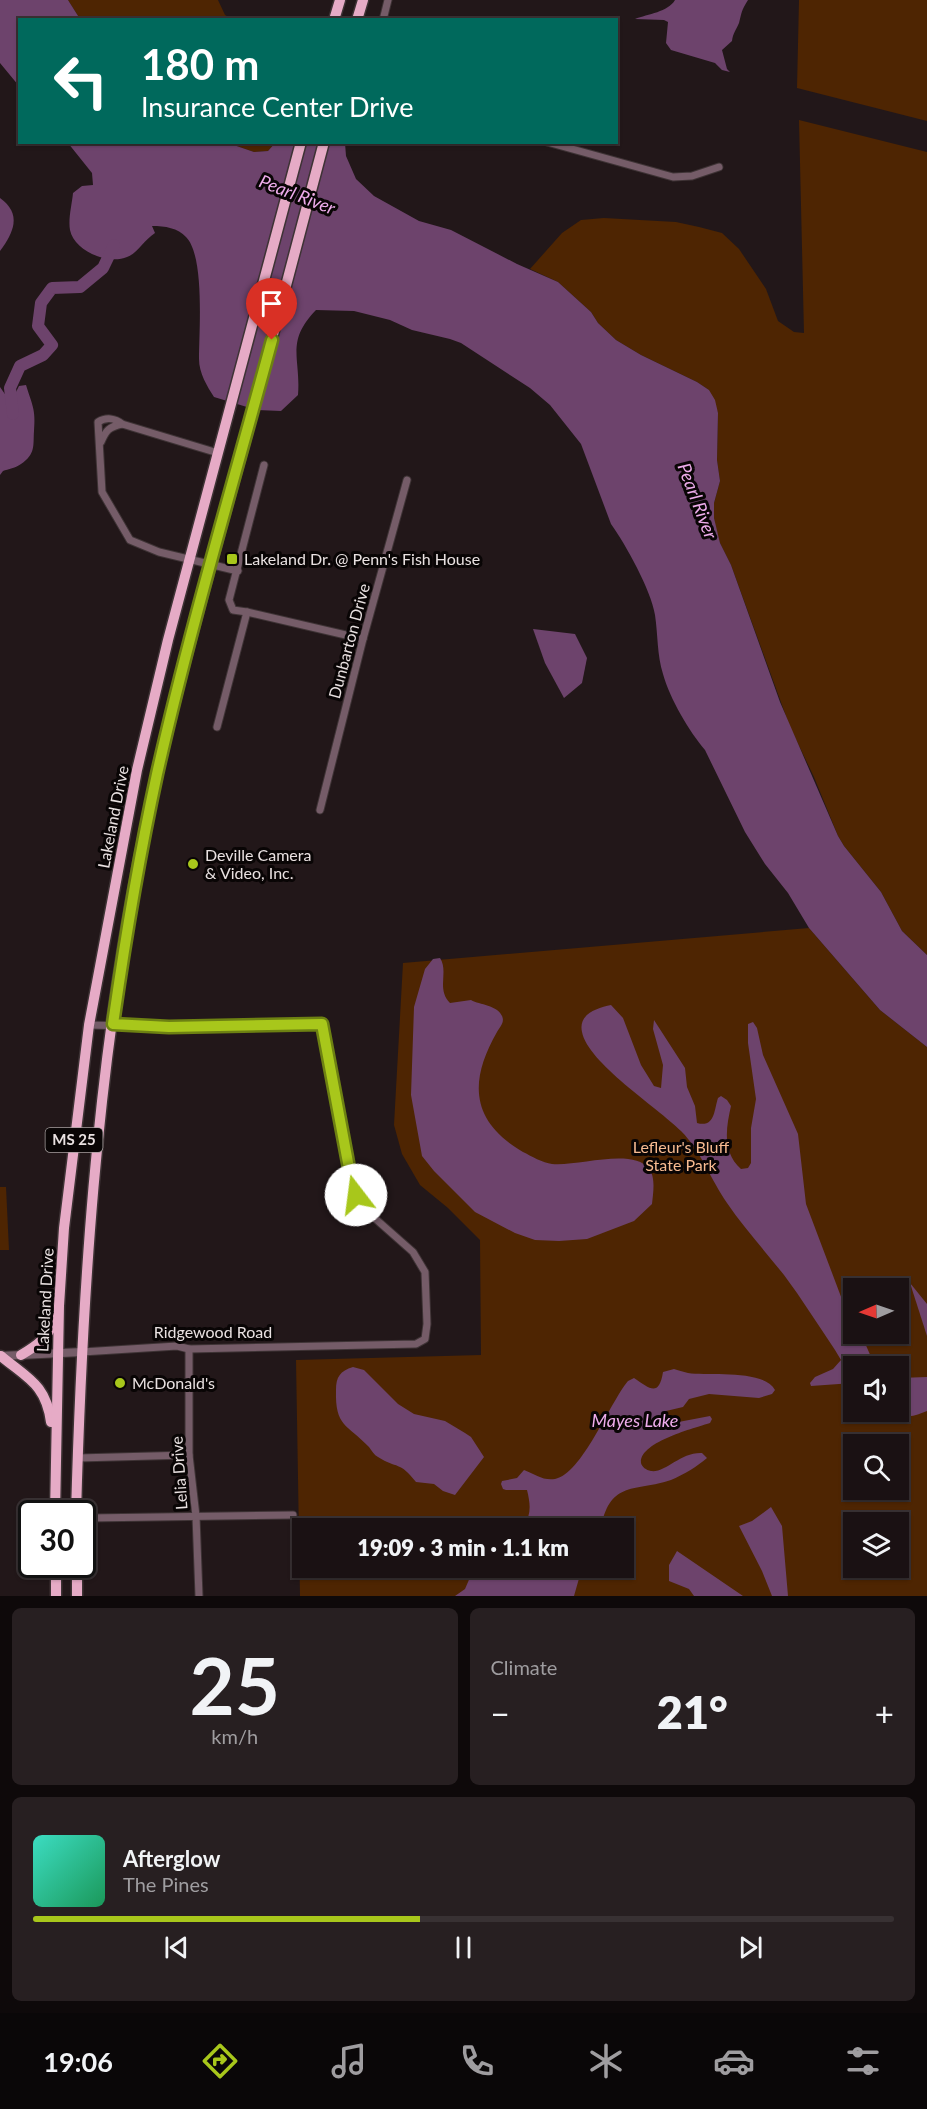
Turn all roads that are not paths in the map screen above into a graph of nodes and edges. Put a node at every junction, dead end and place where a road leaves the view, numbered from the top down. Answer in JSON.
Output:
{"nodes":[{"id":1,"x":340,"y":0,"type":"edge"},
{"id":2,"x":363,"y":0,"type":"edge"},
{"id":3,"x":388,"y":0,"type":"edge"},
{"id":4,"x":335,"y":18,"type":"edge"},
{"id":5,"x":358,"y":18,"type":"edge"},
{"id":6,"x":383,"y":18,"type":"edge"},
{"id":7,"x":300,"y":144,"type":"edge"},
{"id":8,"x":323,"y":144,"type":"edge"},
{"id":9,"x":554,"y":144,"type":"edge"},
{"id":10,"x":719,"y":167,"type":"dead end"},
{"id":11,"x":122,"y":424,"type":"junction"},
{"id":12,"x":100,"y":445,"type":"junction"},
{"id":13,"x":218,"y":453,"type":"junction"},
{"id":14,"x":264,"y":465,"type":"dead end"},
{"id":15,"x":407,"y":480,"type":"dead end"},
{"id":16,"x":190,"y":560,"type":"junction"},
{"id":17,"x":212,"y":563,"type":"junction"},
{"id":18,"x":238,"y":571,"type":"junction"},
{"id":19,"x":248,"y":612,"type":"junction"},
{"id":20,"x":363,"y":639,"type":"junction"},
{"id":21,"x":217,"y":727,"type":"dead end"},
{"id":22,"x":320,"y":810,"type":"dead end"},
{"id":23,"x":113,"y":1024,"type":"junction"},
{"id":24,"x":89,"y":1025,"type":"junction"},
{"id":25,"x":59,"y":1306,"type":"junction"},
{"id":26,"x":189,"y":1349,"type":"junction"},
{"id":27,"x":82,"y":1352,"type":"junction"},
{"id":28,"x":57,"y":1354,"type":"junction"},
{"id":29,"x":21,"y":1355,"type":"junction"},
{"id":30,"x":0,"y":1356,"type":"edge"},
{"id":31,"x":55,"y":1454,"type":"junction"},
{"id":32,"x":189,"y":1455,"type":"junction"},
{"id":33,"x":78,"y":1458,"type":"junction"},
{"id":34,"x":55,"y":1500,"type":"edge"},
{"id":35,"x":76,"y":1500,"type":"edge"},
{"id":36,"x":293,"y":1515,"type":"dead end"},
{"id":37,"x":196,"y":1516,"type":"junction"},
{"id":38,"x":96,"y":1518,"type":"edge"},
{"id":39,"x":56,"y":1578,"type":"edge"},
{"id":40,"x":77,"y":1578,"type":"edge"},
{"id":41,"x":56,"y":1596,"type":"edge"},
{"id":42,"x":77,"y":1596,"type":"edge"},
{"id":43,"x":199,"y":1596,"type":"edge"}],
"edges":[{"from":1,"to":4,"type":"highway"},
{"from":2,"to":5,"type":"highway"},
{"from":3,"to":6,"type":"street"},
{"from":7,"to":13,"type":"highway","name":"Lakeland Drive","number":"MS 25"},
{"from":8,"to":17,"type":"highway","name":"Lakeland Drive","number":"MS 25"},
{"from":9,"to":10,"type":"street"},
{"from":11,"to":12,"type":"street"},
{"from":11,"to":12,"type":"street"},
{"from":11,"to":13,"type":"street"},
{"from":12,"to":16,"type":"street"},
{"from":13,"to":16,"type":"highway","name":"Lakeland Drive","number":"MS 25"},
{"from":14,"to":18,"type":"street"},
{"from":15,"to":20,"type":"street","name":"Dunbarton Drive"},
{"from":16,"to":17,"type":"street"},
{"from":16,"to":24,"type":"highway","name":"Lakeland Drive","number":"MS 25"},
{"from":17,"to":18,"type":"street"},
{"from":17,"to":23,"type":"highway","name":"Lakeland Drive","number":"MS 25"},
{"from":18,"to":19,"type":"street"},
{"from":19,"to":20,"type":"street"},
{"from":19,"to":21,"type":"street"},
{"from":20,"to":22,"type":"street","name":"Dunbarton Drive"},
{"from":23,"to":24,"type":"street"},
{"from":23,"to":26,"type":"street","name":"Ridgewood Road"},
{"from":23,"to":27,"type":"highway","name":"Lakeland Drive","number":"MS 25"},
{"from":24,"to":25,"type":"highway","name":"Lakeland Drive","number":"MS 25"},
{"from":25,"to":28,"type":"highway","name":"Lakeland Drive","number":"MS 25"},
{"from":25,"to":29,"type":"highway"},
{"from":26,"to":27,"type":"street","name":"Ridgewood Road"},
{"from":26,"to":32,"type":"street","name":"Lelia Drive"},
{"from":27,"to":28,"type":"street","name":"Ridgewood Road"},
{"from":27,"to":33,"type":"highway","name":"Lakeland Drive","number":"MS 25"},
{"from":28,"to":29,"type":"street","name":"Ridgewood Road"},
{"from":28,"to":31,"type":"highway","name":"Lakeland Drive","number":"MS 25"},
{"from":29,"to":30,"type":"street","name":"Ridgewood Road"},
{"from":30,"to":31,"type":"highway"},
{"from":31,"to":34,"type":"highway","name":"Lakeland Drive","number":"MS 25"},
{"from":32,"to":33,"type":"street"},
{"from":32,"to":37,"type":"street","name":"Lelia Drive"},
{"from":33,"to":35,"type":"highway","name":"Lakeland Drive","number":"MS 25"},
{"from":36,"to":37,"type":"street"},
{"from":37,"to":38,"type":"street"},
{"from":37,"to":43,"type":"street","name":"Lelia Drive"},
{"from":39,"to":41,"type":"highway"},
{"from":40,"to":42,"type":"highway"}]}
